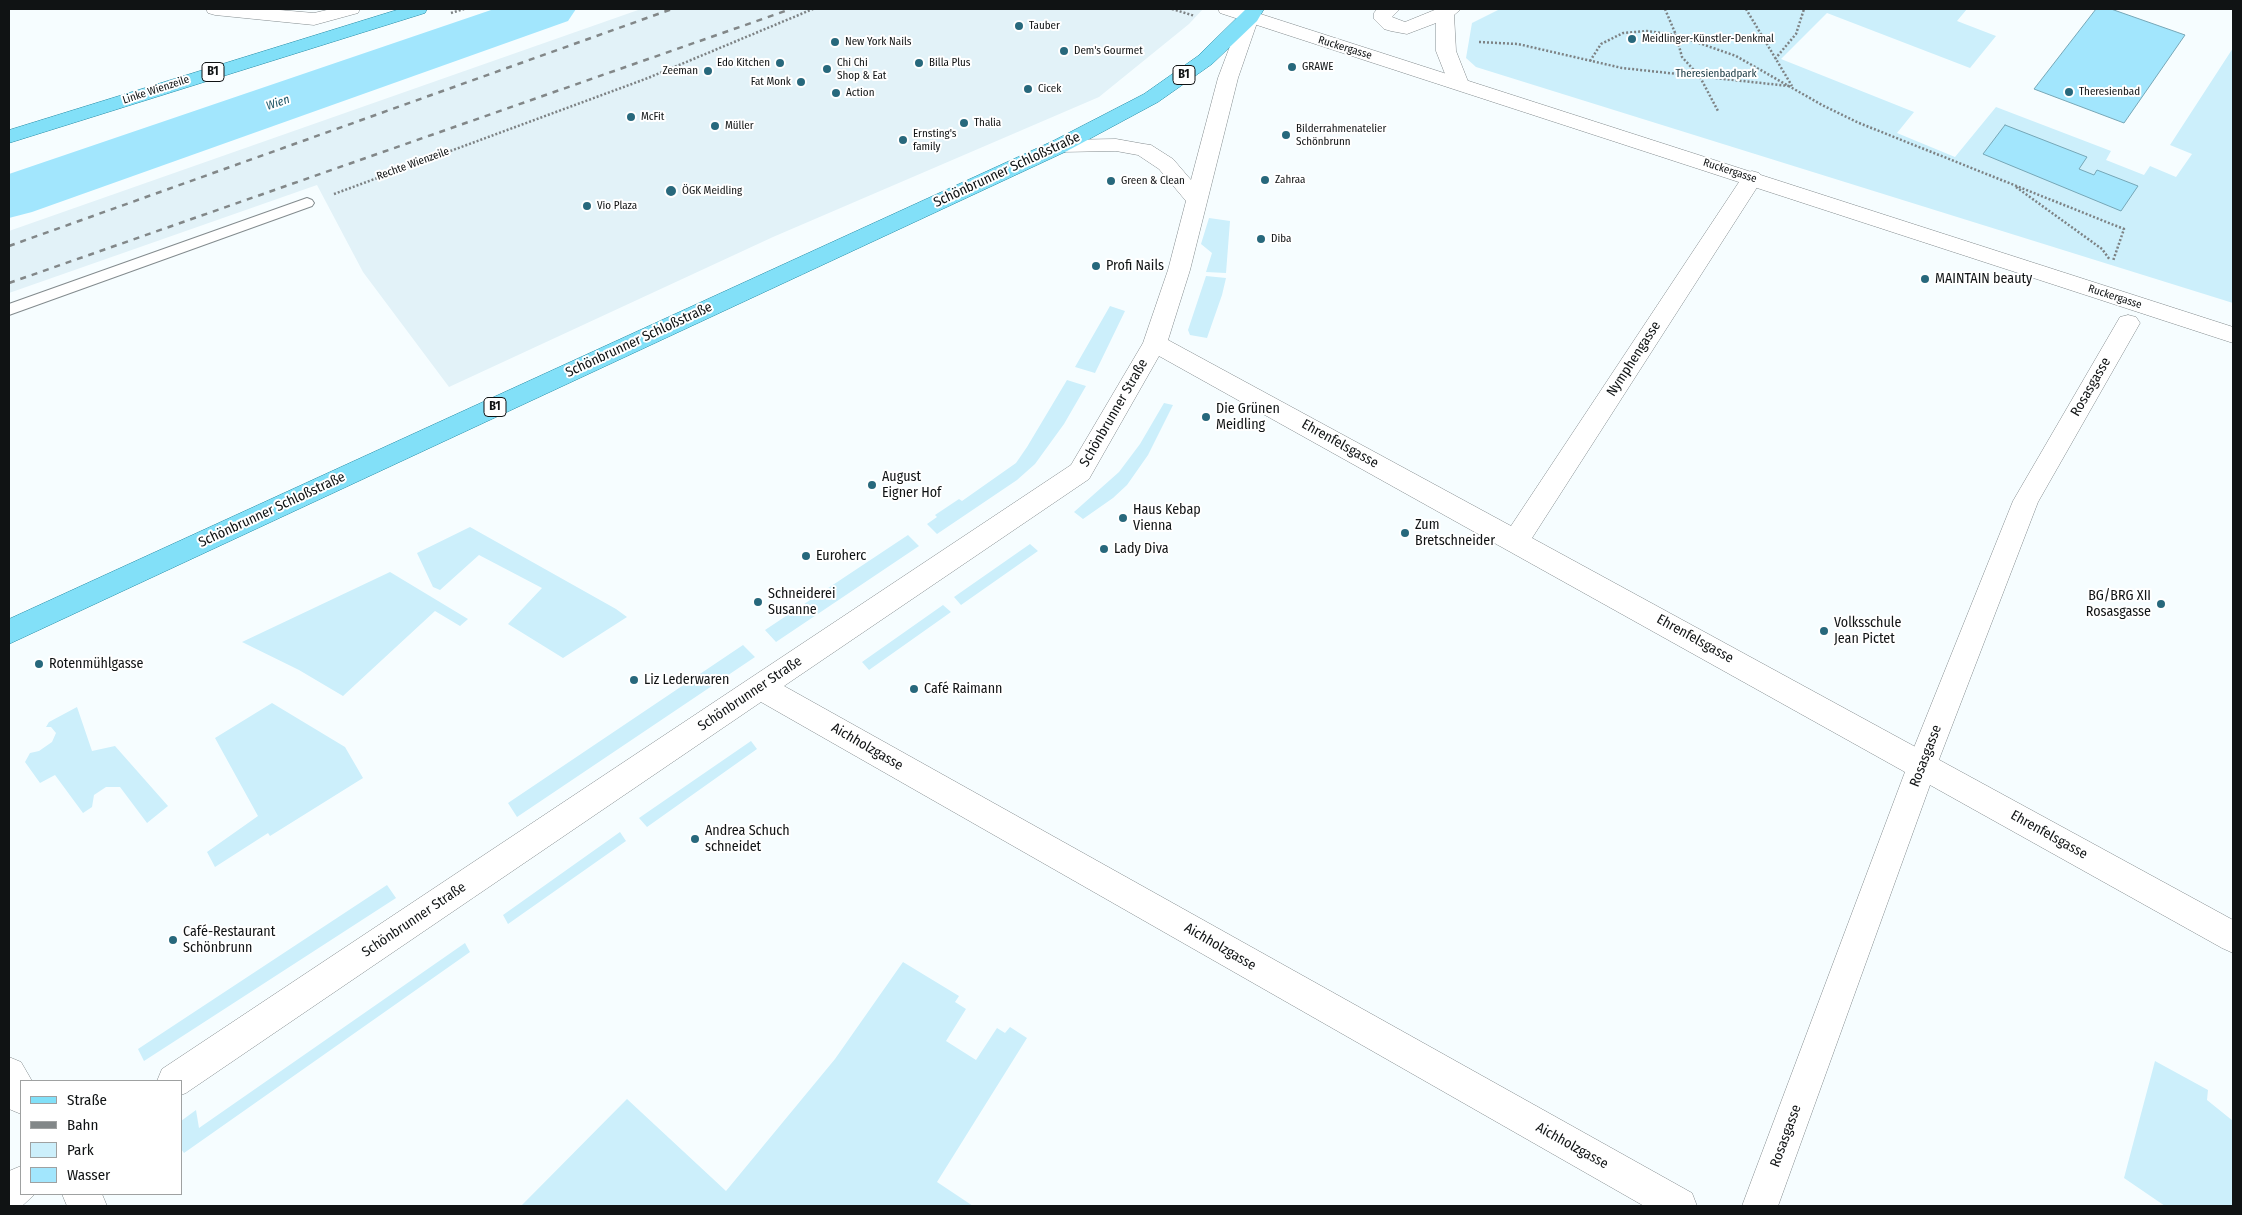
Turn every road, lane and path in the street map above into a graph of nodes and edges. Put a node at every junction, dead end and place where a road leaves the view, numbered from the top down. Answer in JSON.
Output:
{"nodes":[{"id":1,"x":215,"y":9,"type":"edge"},
{"id":2,"x":351,"y":9,"type":"edge"},
{"id":3,"x":418,"y":9,"type":"edge"},
{"id":4,"x":813,"y":9,"type":"edge"},
{"id":5,"x":1227,"y":9,"type":"edge"},
{"id":6,"x":1391,"y":9,"type":"edge"},
{"id":7,"x":1665,"y":9,"type":"edge"},
{"id":8,"x":1746,"y":9,"type":"edge"},
{"id":9,"x":1804,"y":9,"type":"edge"},
{"id":10,"x":1449,"y":10,"type":"edge"},
{"id":11,"x":1253,"y":13,"type":"edge"},
{"id":12,"x":1676,"y":35,"type":"junction"},
{"id":13,"x":1446,"y":51,"type":"junction"},
{"id":14,"x":1775,"y":59,"type":"junction"},
{"id":15,"x":1590,"y":61,"type":"junction"},
{"id":16,"x":1700,"y":77,"type":"junction"},
{"id":17,"x":1459,"y":84,"type":"junction"},
{"id":18,"x":1792,"y":87,"type":"junction"},
{"id":19,"x":1718,"y":111,"type":"dead end"},
{"id":20,"x":9,"y":137,"type":"edge"},
{"id":21,"x":1060,"y":146,"type":"junction"},
{"id":22,"x":1752,"y":178,"type":"junction"},
{"id":23,"x":2009,"y":183,"type":"junction"},
{"id":24,"x":1197,"y":201,"type":"junction"},
{"id":25,"x":307,"y":203,"type":"joint"},
{"id":26,"x":9,"y":310,"type":"edge"},
{"id":27,"x":2128,"y":322,"type":"dead end"},
{"id":28,"x":2233,"y":336,"type":"edge"},
{"id":29,"x":1155,"y":342,"type":"junction"},
{"id":30,"x":1516,"y":540,"type":"junction"},
{"id":31,"x":9,"y":632,"type":"edge"},
{"id":32,"x":760,"y":687,"type":"junction"},
{"id":33,"x":1922,"y":765,"type":"junction"},
{"id":34,"x":2233,"y":937,"type":"edge"},
{"id":35,"x":9,"y":1074,"type":"edge"},
{"id":36,"x":175,"y":1080,"type":"edge"},
{"id":37,"x":20,"y":1095,"type":"edge"},
{"id":38,"x":20,"y":1185,"type":"edge"},
{"id":39,"x":9,"y":1193,"type":"edge"},
{"id":40,"x":81,"y":1195,"type":"edge"},
{"id":41,"x":89,"y":1206,"type":"edge"},
{"id":42,"x":1679,"y":1206,"type":"edge"},
{"id":43,"x":1760,"y":1206,"type":"edge"}],
"edges":[{"from":1,"to":2,"type":"street"},
{"from":3,"to":20,"type":"main road","name":"Linke Wienzeile","number":"B1"},
{"from":4,"to":25,"type":"path","name":"Rechte Wienzeile"},
{"from":5,"to":11,"type":"street","name":"Ruckergasse"},
{"from":6,"to":10,"type":"street"},
{"from":7,"to":12,"type":"path"},
{"from":8,"to":14,"type":"path"},
{"from":9,"to":14,"type":"path"},
{"from":10,"to":13,"type":"street"},
{"from":11,"to":17,"type":"street","name":"Ruckergasse"},
{"from":11,"to":21,"type":"main road","name":"Schönbrunner Schloßstraße","number":"B1"},
{"from":11,"to":24,"type":"street","name":"Schönbrunner Straße"},
{"from":12,"to":15,"type":"path"},
{"from":12,"to":16,"type":"path"},
{"from":12,"to":18,"type":"path"},
{"from":13,"to":15,"type":"path"},
{"from":13,"to":17,"type":"street"},
{"from":14,"to":18,"type":"path"},
{"from":15,"to":16,"type":"path"},
{"from":16,"to":18,"type":"path"},
{"from":16,"to":19,"type":"path"},
{"from":17,"to":22,"type":"street","name":"Ruckergasse"},
{"from":18,"to":23,"type":"path"},
{"from":21,"to":24,"type":"street"},
{"from":21,"to":31,"type":"main road","name":"Schönbrunner Schloßstraße","number":"B1"},
{"from":22,"to":28,"type":"street","name":"Ruckergasse"},
{"from":22,"to":30,"type":"street","name":"Nymphengasse"},
{"from":23,"to":23,"type":"path"},
{"from":24,"to":29,"type":"street","name":"Schönbrunner Straße"},
{"from":25,"to":26,"type":"lane"},
{"from":27,"to":33,"type":"street","name":"Rosasgasse"},
{"from":29,"to":30,"type":"street","name":"Ehrenfelsgasse"},
{"from":29,"to":32,"type":"street","name":"Schönbrunner Straße"},
{"from":30,"to":33,"type":"street","name":"Ehrenfelsgasse"},
{"from":32,"to":36,"type":"street","name":"Schönbrunner Straße"},
{"from":32,"to":42,"type":"street","name":"Aichholzgasse"},
{"from":33,"to":34,"type":"street","name":"Ehrenfelsgasse"},
{"from":33,"to":43,"type":"street","name":"Rosasgasse"},
{"from":35,"to":37,"type":"street"},
{"from":38,"to":39,"type":"street"},
{"from":40,"to":41,"type":"street"}]}
